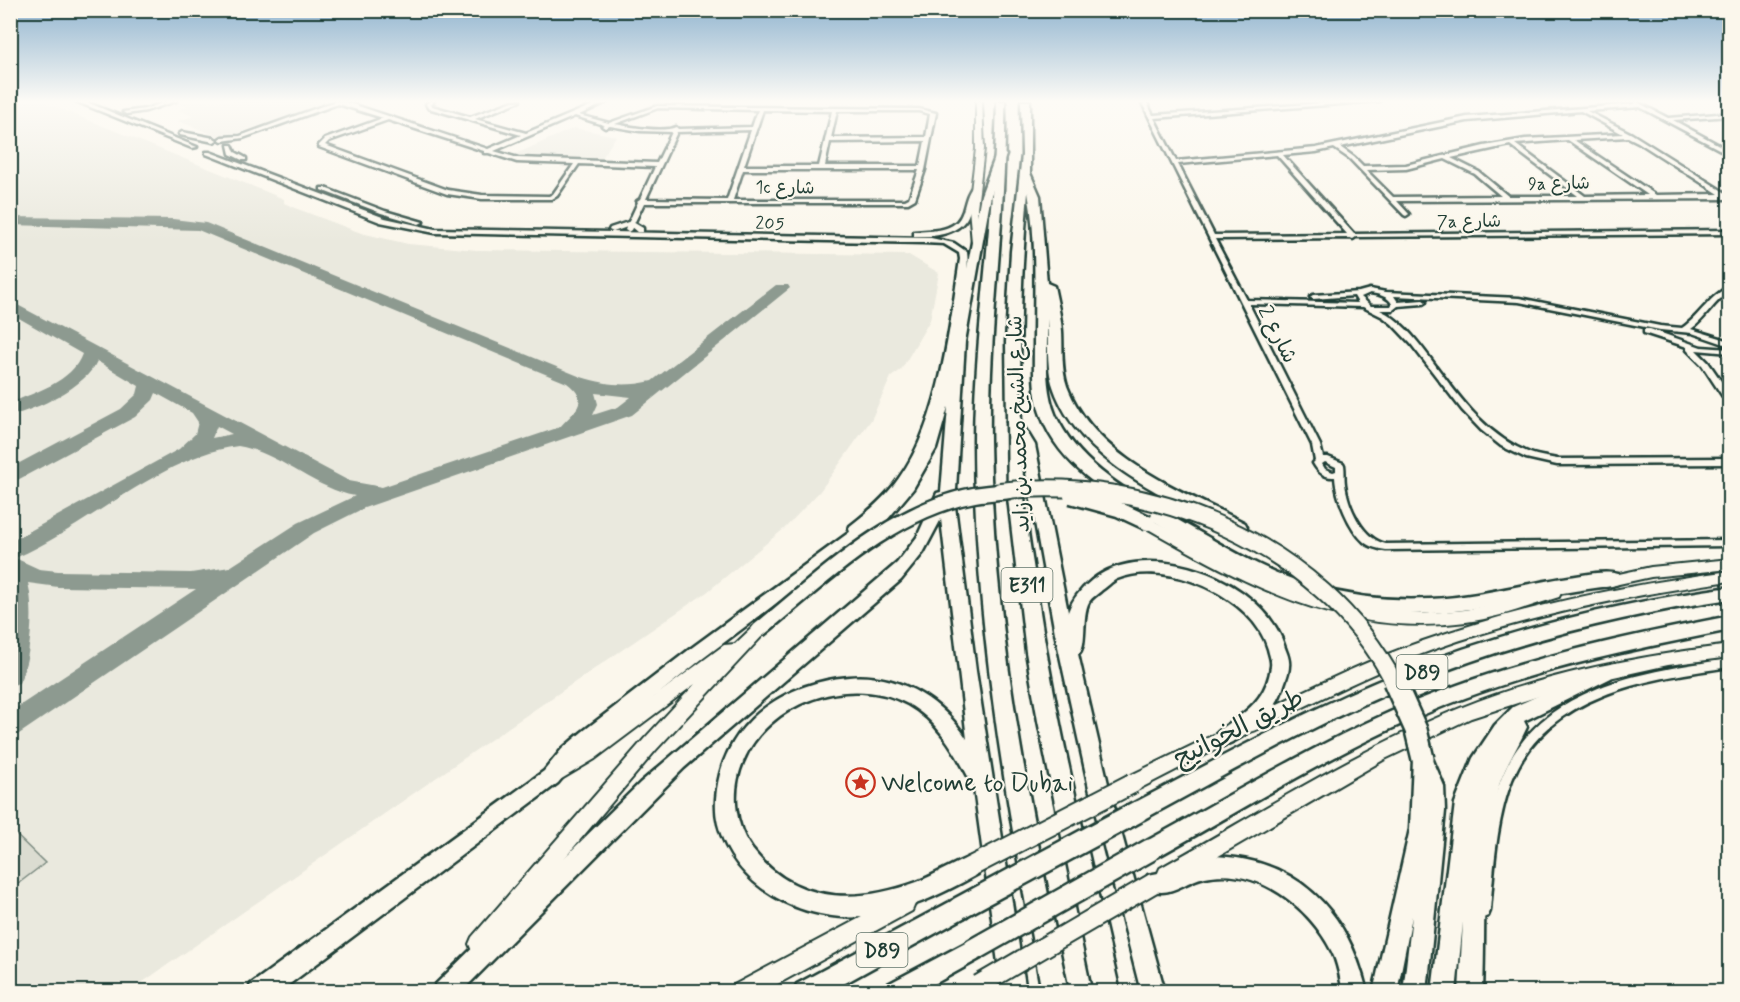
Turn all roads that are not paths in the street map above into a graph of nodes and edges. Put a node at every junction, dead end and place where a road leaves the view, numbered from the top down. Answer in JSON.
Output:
{"nodes":[{"id":1,"x":194,"y":147,"type":"edge"},
{"id":2,"x":223,"y":148,"type":"edge"},
{"id":3,"x":231,"y":148,"type":"edge"},
{"id":4,"x":326,"y":148,"type":"edge"},
{"id":5,"x":475,"y":148,"type":"edge"},
{"id":6,"x":498,"y":148,"type":"edge"},
{"id":7,"x":665,"y":148,"type":"edge"},
{"id":8,"x":747,"y":148,"type":"edge"},
{"id":9,"x":827,"y":148,"type":"edge"},
{"id":10,"x":926,"y":148,"type":"edge"},
{"id":11,"x":979,"y":148,"type":"edge"},
{"id":12,"x":1001,"y":148,"type":"edge"},
{"id":13,"x":1027,"y":148,"type":"edge"},
{"id":14,"x":1166,"y":148,"type":"edge"},
{"id":15,"x":1323,"y":148,"type":"edge"},
{"id":16,"x":1337,"y":148,"type":"edge"},
{"id":17,"x":1488,"y":148,"type":"edge"},
{"id":18,"x":1516,"y":148,"type":"edge"},
{"id":19,"x":1583,"y":148,"type":"edge"},
{"id":20,"x":1650,"y":148,"type":"edge"},
{"id":21,"x":488,"y":152,"type":"junction"},
{"id":22,"x":208,"y":153,"type":"junction"},
{"id":23,"x":1279,"y":154,"type":"junction"},
{"id":24,"x":1001,"y":155,"type":"junction"},
{"id":25,"x":1445,"y":157,"type":"junction"},
{"id":26,"x":1173,"y":162,"type":"junction"},
{"id":27,"x":575,"y":163,"type":"junction"},
{"id":28,"x":658,"y":164,"type":"junction"},
{"id":29,"x":825,"y":165,"type":"junction"},
{"id":30,"x":742,"y":167,"type":"junction"},
{"id":31,"x":1362,"y":168,"type":"junction"},
{"id":32,"x":922,"y":169,"type":"junction"},
{"id":33,"x":1025,"y":172,"type":"junction"},
{"id":34,"x":976,"y":186,"type":"junction"},
{"id":35,"x":1656,"y":197,"type":"junction"},
{"id":36,"x":1728,"y":197,"type":"edge"},
{"id":37,"x":1585,"y":198,"type":"junction"},
{"id":38,"x":1392,"y":199,"type":"junction"},
{"id":39,"x":1508,"y":199,"type":"junction"},
{"id":40,"x":732,"y":200,"type":"junction"},
{"id":41,"x":640,"y":201,"type":"junction"},
{"id":42,"x":1406,"y":214,"type":"dead end"},
{"id":43,"x":629,"y":227,"type":"junction"},
{"id":44,"x":1730,"y":233,"type":"edge"},
{"id":45,"x":567,"y":235,"type":"junction"},
{"id":46,"x":910,"y":237,"type":"junction"},
{"id":47,"x":959,"y":237,"type":"dead end"},
{"id":48,"x":1353,"y":237,"type":"junction"},
{"id":49,"x":1211,"y":238,"type":"junction"},
{"id":50,"x":976,"y":243,"type":"junction"},
{"id":51,"x":1042,"y":259,"type":"junction"},
{"id":52,"x":1730,"y":288,"type":"edge"},
{"id":53,"x":1358,"y":294,"type":"junction"},
{"id":54,"x":1385,"y":294,"type":"junction"},
{"id":55,"x":1243,"y":301,"type":"junction"},
{"id":56,"x":1265,"y":301,"type":"junction"},
{"id":57,"x":1364,"y":305,"type":"junction"},
{"id":58,"x":1394,"y":306,"type":"junction"},
{"id":59,"x":1372,"y":308,"type":"junction"},
{"id":60,"x":1699,"y":320,"type":"junction"},
{"id":61,"x":1395,"y":322,"type":"junction"},
{"id":62,"x":1682,"y":330,"type":"junction"},
{"id":63,"x":1712,"y":337,"type":"junction"},
{"id":64,"x":959,"y":342,"type":"junction"},
{"id":65,"x":1684,"y":344,"type":"junction"},
{"id":66,"x":1730,"y":344,"type":"edge"},
{"id":67,"x":1712,"y":350,"type":"junction"},
{"id":68,"x":1730,"y":351,"type":"edge"},
{"id":69,"x":1705,"y":364,"type":"junction"},
{"id":70,"x":1730,"y":401,"type":"edge"},
{"id":71,"x":1014,"y":422,"type":"junction"},
{"id":72,"x":1316,"y":445,"type":"junction"},
{"id":73,"x":1319,"y":461,"type":"junction"},
{"id":74,"x":1333,"y":461,"type":"junction"},
{"id":75,"x":1730,"y":461,"type":"edge"},
{"id":76,"x":1341,"y":472,"type":"junction"},
{"id":77,"x":948,"y":473,"type":"junction"},
{"id":78,"x":1000,"y":491,"type":"junction"},
{"id":79,"x":1730,"y":543,"type":"edge"},
{"id":80,"x":1284,"y":560,"type":"junction"},
{"id":81,"x":1730,"y":564,"type":"edge"},
{"id":82,"x":1730,"y":576,"type":"edge"},
{"id":83,"x":801,"y":577,"type":"junction"},
{"id":84,"x":1612,"y":579,"type":"junction"},
{"id":85,"x":1730,"y":593,"type":"edge"},
{"id":86,"x":1730,"y":623,"type":"edge"},
{"id":87,"x":759,"y":630,"type":"junction"},
{"id":88,"x":1694,"y":631,"type":"junction"},
{"id":89,"x":1730,"y":631,"type":"edge"},
{"id":90,"x":1730,"y":651,"type":"edge"},
{"id":91,"x":1730,"y":663,"type":"edge"},
{"id":92,"x":1605,"y":673,"type":"junction"},
{"id":93,"x":1074,"y":675,"type":"junction"},
{"id":94,"x":1544,"y":700,"type":"junction"},
{"id":95,"x":1223,"y":738,"type":"junction"},
{"id":96,"x":1423,"y":759,"type":"junction"},
{"id":97,"x":551,"y":777,"type":"junction"},
{"id":98,"x":983,"y":785,"type":"junction"},
{"id":99,"x":966,"y":869,"type":"junction"},
{"id":100,"x":1154,"y":883,"type":"junction"},
{"id":101,"x":1135,"y":926,"type":"junction"},
{"id":102,"x":1471,"y":983,"type":"edge"},
{"id":103,"x":972,"y":988,"type":"edge"},
{"id":104,"x":259,"y":992,"type":"edge"},
{"id":105,"x":436,"y":992,"type":"edge"},
{"id":106,"x":444,"y":992,"type":"edge"},
{"id":107,"x":741,"y":992,"type":"edge"},
{"id":108,"x":805,"y":992,"type":"edge"},
{"id":109,"x":896,"y":992,"type":"edge"},
{"id":110,"x":1014,"y":992,"type":"edge"},
{"id":111,"x":1055,"y":992,"type":"edge"},
{"id":112,"x":1107,"y":992,"type":"edge"},
{"id":113,"x":1153,"y":992,"type":"edge"},
{"id":114,"x":1163,"y":992,"type":"edge"},
{"id":115,"x":1355,"y":992,"type":"edge"},
{"id":116,"x":1385,"y":992,"type":"edge"},
{"id":117,"x":1415,"y":992,"type":"edge"},
{"id":118,"x":1444,"y":992,"type":"edge"}],
"edges":[{"from":1,"to":22,"type":"street","name":"205"},
{"from":2,"to":22,"type":"street"},
{"from":3,"to":43,"type":"street","name":"205"},
{"from":4,"to":27,"type":"street"},
{"from":5,"to":21,"type":"street"},
{"from":6,"to":21,"type":"street"},
{"from":7,"to":28,"type":"street"},
{"from":8,"to":30,"type":"street"},
{"from":9,"to":29,"type":"street"},
{"from":10,"to":32,"type":"street"},
{"from":11,"to":34,"type":"main road"},
{"from":12,"to":24,"type":"highway","name":"شارع الشيخ محمد بن زايد","number":"E311"},
{"from":13,"to":33,"type":"highway","name":"شارع الشيخ محمد بن زايد","number":"E311"},
{"from":14,"to":26,"type":"street","name":"شارع 2"},
{"from":15,"to":23,"type":"street"},
{"from":16,"to":31,"type":"street"},
{"from":17,"to":25,"type":"street"},
{"from":18,"to":37,"type":"street"},
{"from":19,"to":35,"type":"street"},
{"from":20,"to":36,"type":"street"},
{"from":21,"to":27,"type":"street"},
{"from":22,"to":45,"type":"street","name":"205"},
{"from":23,"to":26,"type":"street"},
{"from":23,"to":48,"type":"street"},
{"from":24,"to":50,"type":"highway"},
{"from":24,"to":111,"type":"highway","name":"شارع الشيخ محمد بن زايد","number":"E311"},
{"from":25,"to":31,"type":"street"},
{"from":25,"to":39,"type":"street"},
{"from":26,"to":49,"type":"street","name":"شارع 2"},
{"from":27,"to":28,"type":"street"},
{"from":28,"to":41,"type":"street"},
{"from":29,"to":30,"type":"street"},
{"from":29,"to":32,"type":"street"},
{"from":30,"to":40,"type":"street"},
{"from":31,"to":38,"type":"street"},
{"from":32,"to":40,"type":"street","name":"1c شارع"},
{"from":33,"to":51,"type":"highway"},
{"from":33,"to":71,"type":"highway","name":"شارع الشيخ محمد بن زايد","number":"E311"},
{"from":34,"to":46,"type":"street","name":"205"},
{"from":34,"to":50,"type":"main road"},
{"from":35,"to":36,"type":"street","name":"9a شارع"},
{"from":35,"to":37,"type":"street","name":"9a شارع"},
{"from":37,"to":39,"type":"street","name":"9a شارع"},
{"from":38,"to":39,"type":"street","name":"9a شارع"},
{"from":38,"to":42,"type":"street"},
{"from":40,"to":41,"type":"street","name":"1c شارع"},
{"from":41,"to":43,"type":"street"},
{"from":43,"to":45,"type":"street"},
{"from":43,"to":46,"type":"street","name":"205"},
{"from":44,"to":48,"type":"street","name":"7a شارع"},
{"from":45,"to":46,"type":"street","name":"205"},
{"from":46,"to":47,"type":"street"},
{"from":46,"to":83,"type":"street","name":"205"},
{"from":48,"to":49,"type":"street","name":"7a شارع"},
{"from":49,"to":55,"type":"street","name":"شارع 2"},
{"from":50,"to":64,"type":"highway"},
{"from":51,"to":80,"type":"highway","bridge":true},
{"from":51,"to":84,"type":"highway"},
{"from":52,"to":60,"type":"street"},
{"from":53,"to":54,"type":"street"},
{"from":53,"to":56,"type":"street"},
{"from":53,"to":57,"type":"street"},
{"from":54,"to":58,"type":"street"},
{"from":54,"to":62,"type":"street"},
{"from":55,"to":56,"type":"street"},
{"from":55,"to":72,"type":"street","name":"شارع 2"},
{"from":56,"to":57,"type":"street"},
{"from":57,"to":59,"type":"street"},
{"from":58,"to":59,"type":"street"},
{"from":58,"to":61,"type":"street"},
{"from":58,"to":65,"type":"street"},
{"from":59,"to":61,"type":"street"},
{"from":60,"to":62,"type":"street"},
{"from":60,"to":63,"type":"street"},
{"from":61,"to":75,"type":"street"},
{"from":62,"to":63,"type":"street"},
{"from":62,"to":65,"type":"street"},
{"from":63,"to":66,"type":"street"},
{"from":64,"to":77,"type":"highway"},
{"from":64,"to":83,"type":"highway"},
{"from":65,"to":67,"type":"street"},
{"from":65,"to":69,"type":"street"},
{"from":67,"to":68,"type":"street"},
{"from":67,"to":69,"type":"street"},
{"from":69,"to":70,"type":"street"},
{"from":71,"to":93,"type":"highway"},
{"from":71,"to":112,"type":"highway","name":"شارع الشيخ محمد بن زايد","number":"E311"},
{"from":72,"to":73,"type":"street"},
{"from":72,"to":74,"type":"street"},
{"from":73,"to":74,"type":"street"},
{"from":73,"to":76,"type":"street"},
{"from":74,"to":76,"type":"street"},
{"from":76,"to":79,"type":"street"},
{"from":77,"to":98,"type":"highway"},
{"from":77,"to":106,"type":"highway"},
{"from":78,"to":80,"type":"highway","bridge":true},
{"from":78,"to":84,"type":"main road","bridge":true},
{"from":78,"to":87,"type":"main road","bridge":true},
{"from":80,"to":96,"type":"highway","bridge":true},
{"from":81,"to":84,"type":"main road"},
{"from":82,"to":95,"type":"main road"},
{"from":83,"to":97,"type":"highway"},
{"from":85,"to":108,"type":"highway","name":"طريق الخوانيج","number":"D89","bridge":true},
{"from":86,"to":88,"type":"highway","number":"D89"},
{"from":87,"to":97,"type":"main road"},
{"from":87,"to":105,"type":"main road"},
{"from":88,"to":89,"type":"highway"},
{"from":88,"to":109,"type":"highway","number":"D89","bridge":true},
{"from":90,"to":92,"type":"main road"},
{"from":91,"to":102,"type":"street"},
{"from":92,"to":94,"type":"highway"},
{"from":92,"to":100,"type":"main road"},
{"from":93,"to":95,"type":"highway"},
{"from":93,"to":101,"type":"highway"},
{"from":94,"to":102,"type":"highway"},
{"from":94,"to":118,"type":"highway"},
{"from":95,"to":99,"type":"main road","bridge":true},
{"from":96,"to":116,"type":"highway"},
{"from":96,"to":117,"type":"highway"},
{"from":97,"to":104,"type":"highway"},
{"from":98,"to":99,"type":"highway"},
{"from":98,"to":110,"type":"highway"},
{"from":99,"to":107,"type":"main road"},
{"from":100,"to":103,"type":"main road","bridge":true},
{"from":100,"to":115,"type":"highway"},
{"from":101,"to":113,"type":"highway"},
{"from":101,"to":114,"type":"highway"}]}
